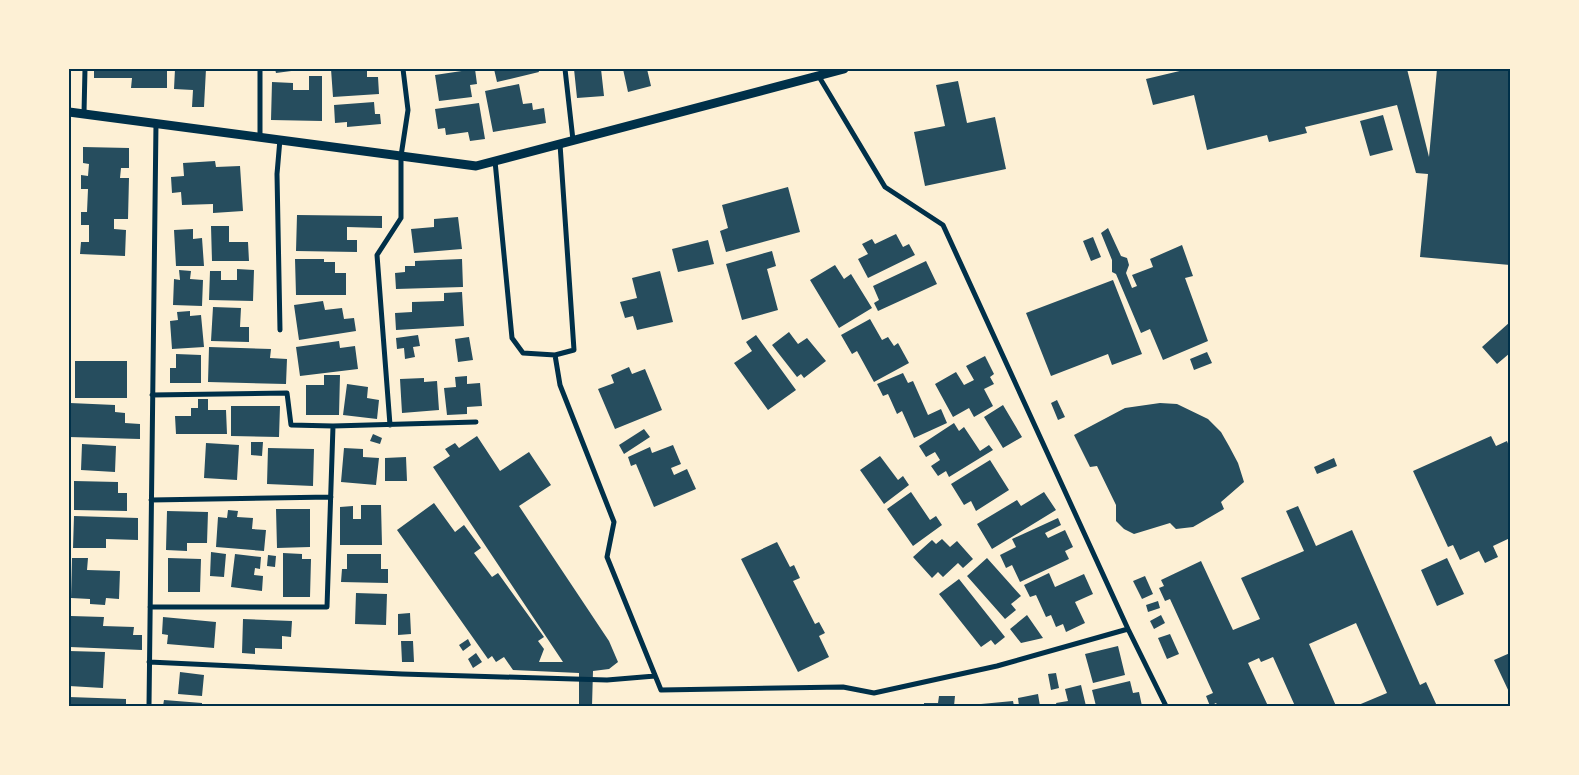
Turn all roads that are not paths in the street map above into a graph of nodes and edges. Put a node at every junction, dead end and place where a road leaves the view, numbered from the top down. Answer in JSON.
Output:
{"nodes":[{"id":1,"x":85,"y":69,"type":"edge"},
{"id":2,"x":260,"y":69,"type":"edge"},
{"id":3,"x":403,"y":69,"type":"edge"},
{"id":4,"x":565,"y":69,"type":"edge"},
{"id":5,"x":844,"y":69,"type":"edge"},
{"id":6,"x":816,"y":72,"type":"edge"},
{"id":7,"x":69,"y":112,"type":"edge"},
{"id":8,"x":84,"y":113,"type":"junction"},
{"id":9,"x":156,"y":123,"type":"junction"},
{"id":10,"x":260,"y":136,"type":"junction"},
{"id":11,"x":280,"y":139,"type":"junction"},
{"id":12,"x":573,"y":140,"type":"junction"},
{"id":13,"x":560,"y":144,"type":"junction"},
{"id":14,"x":401,"y":156,"type":"junction"},
{"id":15,"x":495,"y":161,"type":"junction"},
{"id":16,"x":280,"y":330,"type":"dead end"},
{"id":17,"x":555,"y":356,"type":"junction"},
{"id":18,"x":152,"y":395,"type":"junction"},
{"id":19,"x":476,"y":422,"type":"dead end"},
{"id":20,"x":390,"y":425,"type":"junction"},
{"id":21,"x":333,"y":426,"type":"junction"},
{"id":22,"x":331,"y":497,"type":"junction"},
{"id":23,"x":151,"y":500,"type":"junction"},
{"id":24,"x":150,"y":607,"type":"junction"},
{"id":25,"x":1128,"y":629,"type":"junction"},
{"id":26,"x":149,"y":662,"type":"junction"},
{"id":27,"x":655,"y":676,"type":"junction"},
{"id":28,"x":148,"y":706,"type":"edge"},
{"id":29,"x":1166,"y":706,"type":"edge"}],
"edges":[{"from":1,"to":8,"type":"street"},
{"from":2,"to":10,"type":"street"},
{"from":3,"to":14,"type":"street"},
{"from":4,"to":12,"type":"street"},
{"from":5,"to":6,"type":"street"},
{"from":6,"to":12,"type":"street"},
{"from":6,"to":25,"type":"street"},
{"from":7,"to":8,"type":"street"},
{"from":8,"to":9,"type":"street"},
{"from":9,"to":10,"type":"street"},
{"from":9,"to":18,"type":"street"},
{"from":10,"to":11,"type":"street"},
{"from":11,"to":14,"type":"street"},
{"from":11,"to":16,"type":"street"},
{"from":12,"to":13,"type":"street"},
{"from":13,"to":15,"type":"street"},
{"from":13,"to":17,"type":"street"},
{"from":14,"to":15,"type":"street"},
{"from":14,"to":20,"type":"street"},
{"from":15,"to":17,"type":"street"},
{"from":17,"to":27,"type":"street"},
{"from":18,"to":21,"type":"street"},
{"from":18,"to":23,"type":"street"},
{"from":19,"to":20,"type":"street"},
{"from":20,"to":21,"type":"street"},
{"from":21,"to":22,"type":"street"},
{"from":22,"to":23,"type":"street"},
{"from":22,"to":24,"type":"street"},
{"from":23,"to":24,"type":"street"},
{"from":24,"to":26,"type":"street"},
{"from":25,"to":27,"type":"street"},
{"from":25,"to":29,"type":"street"},
{"from":26,"to":27,"type":"street"},
{"from":26,"to":28,"type":"street"}]}
